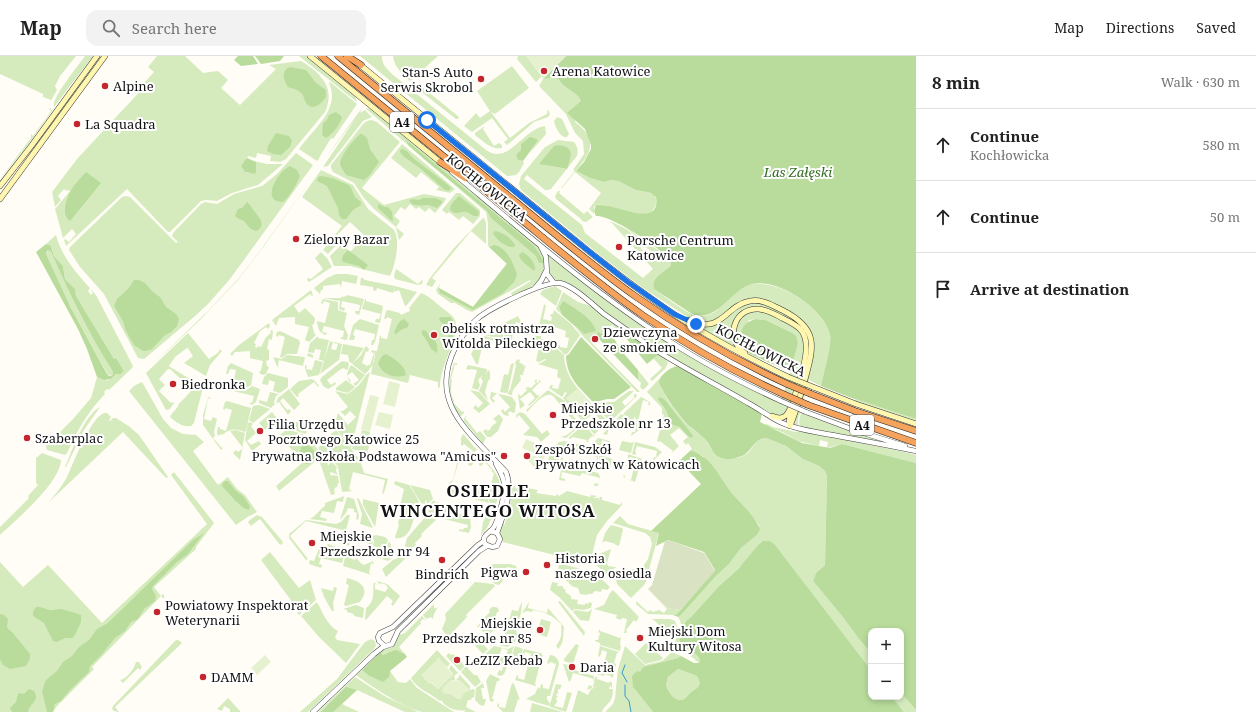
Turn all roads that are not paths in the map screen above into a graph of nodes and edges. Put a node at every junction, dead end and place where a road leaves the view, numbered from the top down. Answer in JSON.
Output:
{"nodes":[{"id":1,"x":97,"y":56,"type":"edge"},
{"id":2,"x":105,"y":56,"type":"edge"},
{"id":3,"x":310,"y":56,"type":"edge"},
{"id":4,"x":321,"y":56,"type":"edge"},
{"id":5,"x":338,"y":56,"type":"edge"},
{"id":6,"x":348,"y":56,"type":"edge"},
{"id":7,"x":361,"y":65,"type":"joint"},
{"id":8,"x":440,"y":162,"type":"junction"},
{"id":9,"x":0,"y":186,"type":"edge"},
{"id":10,"x":482,"y":188,"type":"junction"},
{"id":11,"x":0,"y":199,"type":"edge"},
{"id":12,"x":539,"y":243,"type":"junction"},
{"id":13,"x":546,"y":270,"type":"junction"},
{"id":14,"x":554,"y":283,"type":"junction"},
{"id":15,"x":532,"y":290,"type":"junction"},
{"id":16,"x":674,"y":314,"type":"junction"},
{"id":17,"x":757,"y":362,"type":"junction"},
{"id":18,"x":791,"y":407,"type":"junction"},
{"id":19,"x":772,"y":416,"type":"junction"},
{"id":20,"x":916,"y":424,"type":"edge"},
{"id":21,"x":790,"y":426,"type":"junction"},
{"id":22,"x":916,"y":431,"type":"edge"},
{"id":23,"x":916,"y":443,"type":"edge"},
{"id":24,"x":916,"y":451,"type":"edge"},
{"id":25,"x":494,"y":461,"type":"junction"},
{"id":26,"x":490,"y":531,"type":"junction"},
{"id":27,"x":497,"y":533,"type":"junction"},
{"id":28,"x":485,"y":544,"type":"junction"},
{"id":29,"x":388,"y":630,"type":"junction"},
{"id":30,"x":394,"y":636,"type":"junction"},
{"id":31,"x":380,"y":643,"type":"junction"},
{"id":32,"x":385,"y":646,"type":"junction"},
{"id":33,"x":374,"y":654,"type":"junction"},
{"id":34,"x":313,"y":712,"type":"edge"}],
"edges":[{"from":1,"to":9,"type":"main road"},
{"from":2,"to":11,"type":"main road"},
{"from":3,"to":8,"type":"main road","name":"KOCHŁOWICKA"},
{"from":4,"to":10,"type":"highway","number":"A4"},
{"from":5,"to":22,"type":"highway","number":"A4","bridge":true},
{"from":6,"to":7,"type":"highway"},
{"from":7,"to":16,"type":"main road","name":"KOCHŁOWICKA"},
{"from":8,"to":10,"type":"highway"},
{"from":8,"to":12,"type":"street","name":"KOCHŁOWICKA"},
{"from":10,"to":23,"type":"highway","number":"A4","bridge":true},
{"from":12,"to":13,"type":"street"},
{"from":12,"to":24,"type":"street","name":"KOCHŁOWICKA","bridge":true},
{"from":13,"to":14,"type":"street"},
{"from":13,"to":15,"type":"street"},
{"from":14,"to":15,"type":"street"},
{"from":14,"to":19,"type":"street"},
{"from":15,"to":25,"type":"street"},
{"from":16,"to":17,"type":"main road","name":"KOCHŁOWICKA"},
{"from":16,"to":21,"type":"main road"},
{"from":17,"to":18,"type":"main road"},
{"from":17,"to":20,"type":"main road","name":"KOCHŁOWICKA","bridge":true},
{"from":18,"to":19,"type":"main road"},
{"from":18,"to":21,"type":"main road"},
{"from":19,"to":21,"type":"street"},
{"from":21,"to":24,"type":"street"},
{"from":25,"to":26,"type":"street"},
{"from":25,"to":27,"type":"street"},
{"from":26,"to":27,"type":"street"},
{"from":26,"to":28,"type":"street"},
{"from":27,"to":28,"type":"street"},
{"from":28,"to":29,"type":"street"},
{"from":28,"to":30,"type":"street"},
{"from":29,"to":30,"type":"street"},
{"from":29,"to":31,"type":"street"},
{"from":30,"to":32,"type":"street"},
{"from":31,"to":32,"type":"street"},
{"from":31,"to":33,"type":"street"},
{"from":32,"to":33,"type":"street"},
{"from":33,"to":34,"type":"street"}]}
